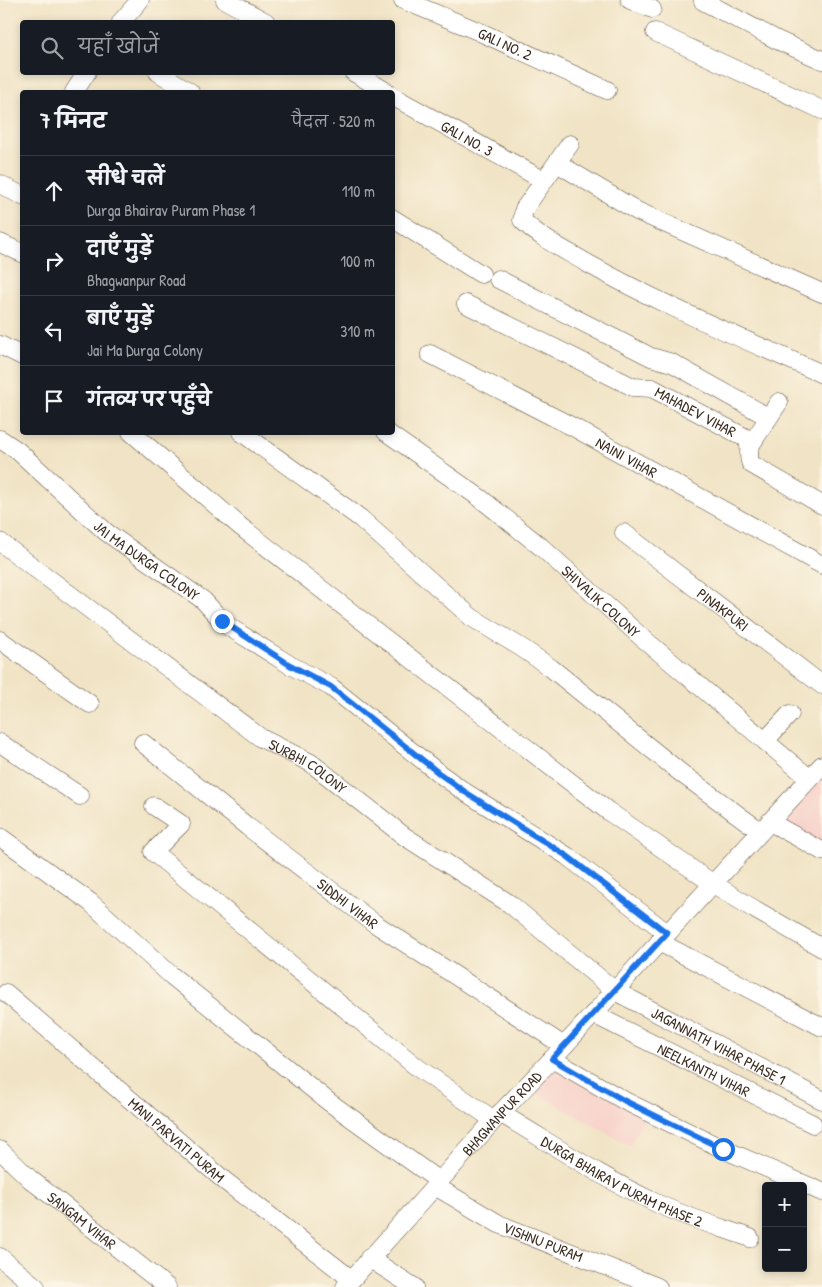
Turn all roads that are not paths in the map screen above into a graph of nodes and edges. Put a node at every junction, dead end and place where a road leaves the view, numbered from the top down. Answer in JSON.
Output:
{"nodes":[{"id":1,"x":140,"y":0,"type":"edge"},
{"id":2,"x":225,"y":0,"type":"edge"},
{"id":3,"x":403,"y":0,"type":"edge"},
{"id":4,"x":630,"y":0,"type":"edge"},
{"id":5,"x":703,"y":1,"type":"edge"},
{"id":6,"x":652,"y":9,"type":"dead end"},
{"id":7,"x":123,"y":20,"type":"edge"},
{"id":8,"x":262,"y":20,"type":"edge"},
{"id":9,"x":656,"y":32,"type":"dead end"},
{"id":10,"x":822,"y":60,"type":"edge"},
{"id":11,"x":85,"y":75,"type":"edge"},
{"id":12,"x":163,"y":75,"type":"edge"},
{"id":13,"x":358,"y":75,"type":"edge"},
{"id":14,"x":75,"y":90,"type":"edge"},
{"id":15,"x":187,"y":90,"type":"edge"},
{"id":16,"x":384,"y":90,"type":"edge"},
{"id":17,"x":608,"y":90,"type":"dead end"},
{"id":18,"x":395,"y":98,"type":"edge"},
{"id":19,"x":822,"y":110,"type":"edge"},
{"id":20,"x":570,"y":144,"type":"dead end"},
{"id":21,"x":557,"y":163,"type":"junction"},
{"id":22,"x":543,"y":180,"type":"junction"},
{"id":23,"x":0,"y":184,"type":"edge"},
{"id":24,"x":20,"y":195,"type":"edge"},
{"id":25,"x":395,"y":220,"type":"edge"},
{"id":26,"x":0,"y":243,"type":"edge"},
{"id":27,"x":20,"y":252,"type":"edge"},
{"id":28,"x":822,"y":293,"type":"edge"},
{"id":29,"x":466,"y":304,"type":"dead end"},
{"id":30,"x":0,"y":345,"type":"edge"},
{"id":31,"x":430,"y":354,"type":"dead end"},
{"id":32,"x":20,"y":355,"type":"edge"},
{"id":33,"x":822,"y":374,"type":"edge"},
{"id":34,"x":779,"y":402,"type":"dead end"},
{"id":35,"x":768,"y":416,"type":"junction"},
{"id":36,"x":245,"y":435,"type":"edge"},
{"id":37,"x":390,"y":435,"type":"edge"},
{"id":38,"x":142,"y":436,"type":"edge"},
{"id":39,"x":0,"y":439,"type":"edge"},
{"id":40,"x":750,"y":446,"type":"junction"},
{"id":41,"x":822,"y":505,"type":"edge"},
{"id":42,"x":624,"y":533,"type":"dead end"},
{"id":43,"x":0,"y":542,"type":"edge"},
{"id":44,"x":822,"y":565,"type":"edge"},
{"id":45,"x":0,"y":640,"type":"edge"},
{"id":46,"x":822,"y":685,"type":"edge"},
{"id":47,"x":90,"y":704,"type":"dead end"},
{"id":48,"x":790,"y":714,"type":"dead end"},
{"id":49,"x":765,"y":740,"type":"junction"},
{"id":50,"x":0,"y":743,"type":"edge"},
{"id":51,"x":143,"y":743,"type":"dead end"},
{"id":52,"x":822,"y":765,"type":"edge"},
{"id":53,"x":809,"y":778,"type":"junction"},
{"id":54,"x":80,"y":796,"type":"dead end"},
{"id":55,"x":154,"y":806,"type":"dead end"},
{"id":56,"x":765,"y":826,"type":"junction"},
{"id":57,"x":0,"y":838,"type":"edge"},
{"id":58,"x":822,"y":851,"type":"edge"},
{"id":59,"x":712,"y":883,"type":"junction"},
{"id":60,"x":663,"y":938,"type":"junction"},
{"id":61,"x":822,"y":948,"type":"edge"},
{"id":62,"x":614,"y":991,"type":"junction"},
{"id":63,"x":6,"y":993,"type":"dead end"},
{"id":64,"x":594,"y":1014,"type":"junction"},
{"id":65,"x":822,"y":1027,"type":"edge"},
{"id":66,"x":564,"y":1046,"type":"junction"},
{"id":67,"x":552,"y":1059,"type":"junction"},
{"id":68,"x":822,"y":1100,"type":"edge"},
{"id":69,"x":497,"y":1116,"type":"junction"},
{"id":70,"x":813,"y":1124,"type":"dead end"},
{"id":71,"x":0,"y":1150,"type":"edge"},
{"id":72,"x":437,"y":1184,"type":"junction"},
{"id":73,"x":822,"y":1192,"type":"edge"},
{"id":74,"x":750,"y":1238,"type":"dead end"},
{"id":75,"x":0,"y":1257,"type":"edge"},
{"id":76,"x":369,"y":1258,"type":"junction"},
{"id":77,"x":348,"y":1283,"type":"edge"},
{"id":78,"x":36,"y":1287,"type":"edge"},
{"id":79,"x":167,"y":1287,"type":"edge"},
{"id":80,"x":414,"y":1287,"type":"edge"},
{"id":81,"x":658,"y":1287,"type":"edge"}],
"edges":[{"from":1,"to":7,"type":"street"},
{"from":2,"to":8,"type":"street"},
{"from":3,"to":17,"type":"street","name":"GALI NO. 2"},
{"from":4,"to":6,"type":"street"},
{"from":5,"to":10,"type":"street"},
{"from":9,"to":19,"type":"street"},
{"from":11,"to":14,"type":"street"},
{"from":12,"to":15,"type":"street"},
{"from":13,"to":16,"type":"street"},
{"from":18,"to":22,"type":"street","name":"GALI NO. 3"},
{"from":20,"to":21,"type":"street"},
{"from":21,"to":22,"type":"street"},
{"from":21,"to":28,"type":"street"},
{"from":22,"to":33,"type":"street"},
{"from":23,"to":24,"type":"street"},
{"from":25,"to":35,"type":"street"},
{"from":26,"to":27,"type":"street"},
{"from":29,"to":40,"type":"street","name":"MAHADEV VIHAR"},
{"from":30,"to":32,"type":"street"},
{"from":31,"to":44,"type":"street","name":"NAINI VIHAR"},
{"from":34,"to":35,"type":"street"},
{"from":35,"to":40,"type":"street"},
{"from":36,"to":56,"type":"street"},
{"from":37,"to":49,"type":"street","name":"SHIVALIK COLONY"},
{"from":38,"to":59,"type":"street"},
{"from":39,"to":60,"type":"street","name":"JAI MA DURGA COLONY"},
{"from":40,"to":41,"type":"street","name":"MAHADEV VIHAR"},
{"from":42,"to":46,"type":"street","name":"PINAKPURI"},
{"from":43,"to":62,"type":"street","name":"SURBHI COLONY"},
{"from":45,"to":47,"type":"street"},
{"from":48,"to":49,"type":"street"},
{"from":49,"to":53,"type":"street","name":"SHIVALIK COLONY"},
{"from":50,"to":54,"type":"street"},
{"from":51,"to":66,"type":"street","name":"SIDDHI VIHAR"},
{"from":52,"to":53,"type":"street","name":"BHAGWANPUR ROAD"},
{"from":53,"to":56,"type":"street","name":"BHAGWANPUR ROAD"},
{"from":55,"to":69,"type":"street","name":"DURGA BHAIRAV PURAM PHASE 2"},
{"from":56,"to":58,"type":"street"},
{"from":56,"to":59,"type":"street","name":"BHAGWANPUR ROAD"},
{"from":57,"to":72,"type":"street","name":"VISHNU PURAM"},
{"from":59,"to":60,"type":"street","name":"BHAGWANPUR ROAD"},
{"from":59,"to":61,"type":"street"},
{"from":60,"to":62,"type":"street","name":"BHAGWANPUR ROAD"},
{"from":60,"to":65,"type":"street","name":"JAI MA DURGA COLONY"},
{"from":62,"to":64,"type":"street","name":"BHAGWANPUR ROAD"},
{"from":62,"to":68,"type":"street","name":"JAGANNATH VIHAR PHASE 1"},
{"from":63,"to":77,"type":"street","name":"MANI PARVATI PURAM"},
{"from":64,"to":66,"type":"street","name":"BHAGWANPUR ROAD"},
{"from":64,"to":70,"type":"street","name":"NEELKANTH VIHAR"},
{"from":66,"to":67,"type":"street","name":"BHAGWANPUR ROAD"},
{"from":67,"to":69,"type":"street","name":"BHAGWANPUR ROAD"},
{"from":67,"to":73,"type":"street"},
{"from":69,"to":72,"type":"street","name":"BHAGWANPUR ROAD"},
{"from":69,"to":74,"type":"street","name":"DURGA BHAIRAV PURAM PHASE 2"},
{"from":71,"to":79,"type":"street","name":"SANGAM VIHAR"},
{"from":72,"to":76,"type":"street","name":"BHAGWANPUR ROAD"},
{"from":72,"to":81,"type":"street","name":"VISHNU PURAM"},
{"from":75,"to":78,"type":"street"},
{"from":76,"to":77,"type":"street","name":"BHAGWANPUR ROAD"},
{"from":76,"to":80,"type":"street"}]}
